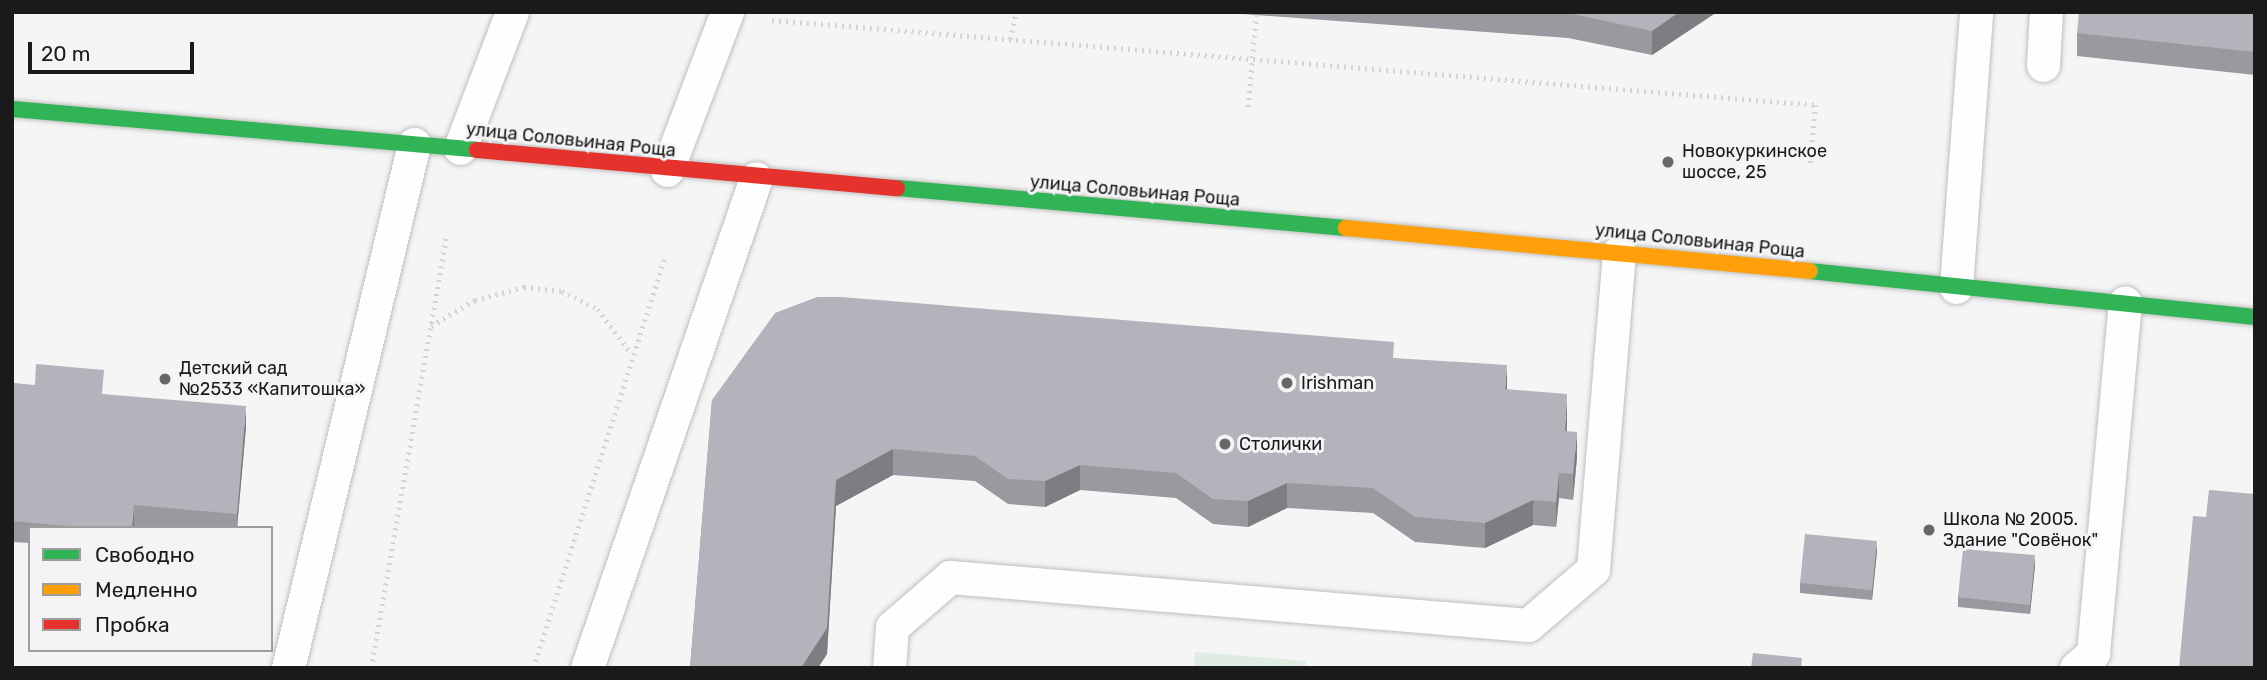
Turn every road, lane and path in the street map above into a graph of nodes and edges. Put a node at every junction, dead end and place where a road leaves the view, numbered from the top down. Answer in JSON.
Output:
{"nodes":[{"id":1,"x":512,"y":12,"type":"edge"},
{"id":2,"x":1016,"y":12,"type":"edge"},
{"id":3,"x":1976,"y":12,"type":"edge"},
{"id":4,"x":2046,"y":12,"type":"edge"},
{"id":5,"x":726,"y":14,"type":"edge"},
{"id":6,"x":1256,"y":15,"type":"dead end"},
{"id":7,"x":1010,"y":39,"type":"junction"},
{"id":8,"x":1252,"y":59,"type":"junction"},
{"id":9,"x":2043,"y":65,"type":"dead end"},
{"id":10,"x":1248,"y":107,"type":"dead end"},
{"id":11,"x":12,"y":109,"type":"edge"},
{"id":12,"x":414,"y":144,"type":"junction"},
{"id":13,"x":460,"y":148,"type":"junction"},
{"id":14,"x":1810,"y":165,"type":"dead end"},
{"id":15,"x":667,"y":170,"type":"junction"},
{"id":16,"x":757,"y":177,"type":"junction"},
{"id":17,"x":446,"y":239,"type":"dead end"},
{"id":18,"x":1619,"y":252,"type":"junction"},
{"id":19,"x":664,"y":260,"type":"dead end"},
{"id":20,"x":1956,"y":287,"type":"junction"},
{"id":21,"x":2126,"y":302,"type":"junction"},
{"id":22,"x":2255,"y":317,"type":"edge"},
{"id":23,"x":430,"y":326,"type":"junction"},
{"id":24,"x":632,"y":355,"type":"junction"},
{"id":25,"x":288,"y":668,"type":"edge"},
{"id":26,"x":372,"y":668,"type":"edge"},
{"id":27,"x":533,"y":668,"type":"edge"},
{"id":28,"x":587,"y":668,"type":"edge"},
{"id":29,"x":889,"y":668,"type":"edge"},
{"id":30,"x":2077,"y":668,"type":"edge"}],
"edges":[{"from":1,"to":13,"type":"lane"},
{"from":2,"to":7,"type":"path"},
{"from":3,"to":20,"type":"lane"},
{"from":4,"to":9,"type":"lane"},
{"from":5,"to":7,"type":"path"},
{"from":5,"to":15,"type":"lane"},
{"from":6,"to":8,"type":"path"},
{"from":7,"to":8,"type":"path"},
{"from":8,"to":10,"type":"path"},
{"from":8,"to":14,"type":"path"},
{"from":11,"to":12,"type":"street","name":"улица Соловьиная Роща"},
{"from":12,"to":13,"type":"street","name":"улица Соловьиная Роща"},
{"from":12,"to":25,"type":"lane"},
{"from":13,"to":15,"type":"street","name":"улица Соловьиная Роща"},
{"from":15,"to":16,"type":"street","name":"улица Соловьиная Роща"},
{"from":16,"to":18,"type":"street","name":"улица Соловьиная Роща"},
{"from":16,"to":28,"type":"lane"},
{"from":17,"to":23,"type":"path"},
{"from":18,"to":20,"type":"street","name":"улица Соловьиная Роща"},
{"from":18,"to":29,"type":"lane"},
{"from":19,"to":24,"type":"path"},
{"from":20,"to":21,"type":"street","name":"улица Соловьиная Роща"},
{"from":21,"to":22,"type":"street","name":"улица Соловьиная Роща"},
{"from":21,"to":30,"type":"lane"},
{"from":23,"to":24,"type":"path"},
{"from":23,"to":26,"type":"path"},
{"from":24,"to":27,"type":"path"}]}
